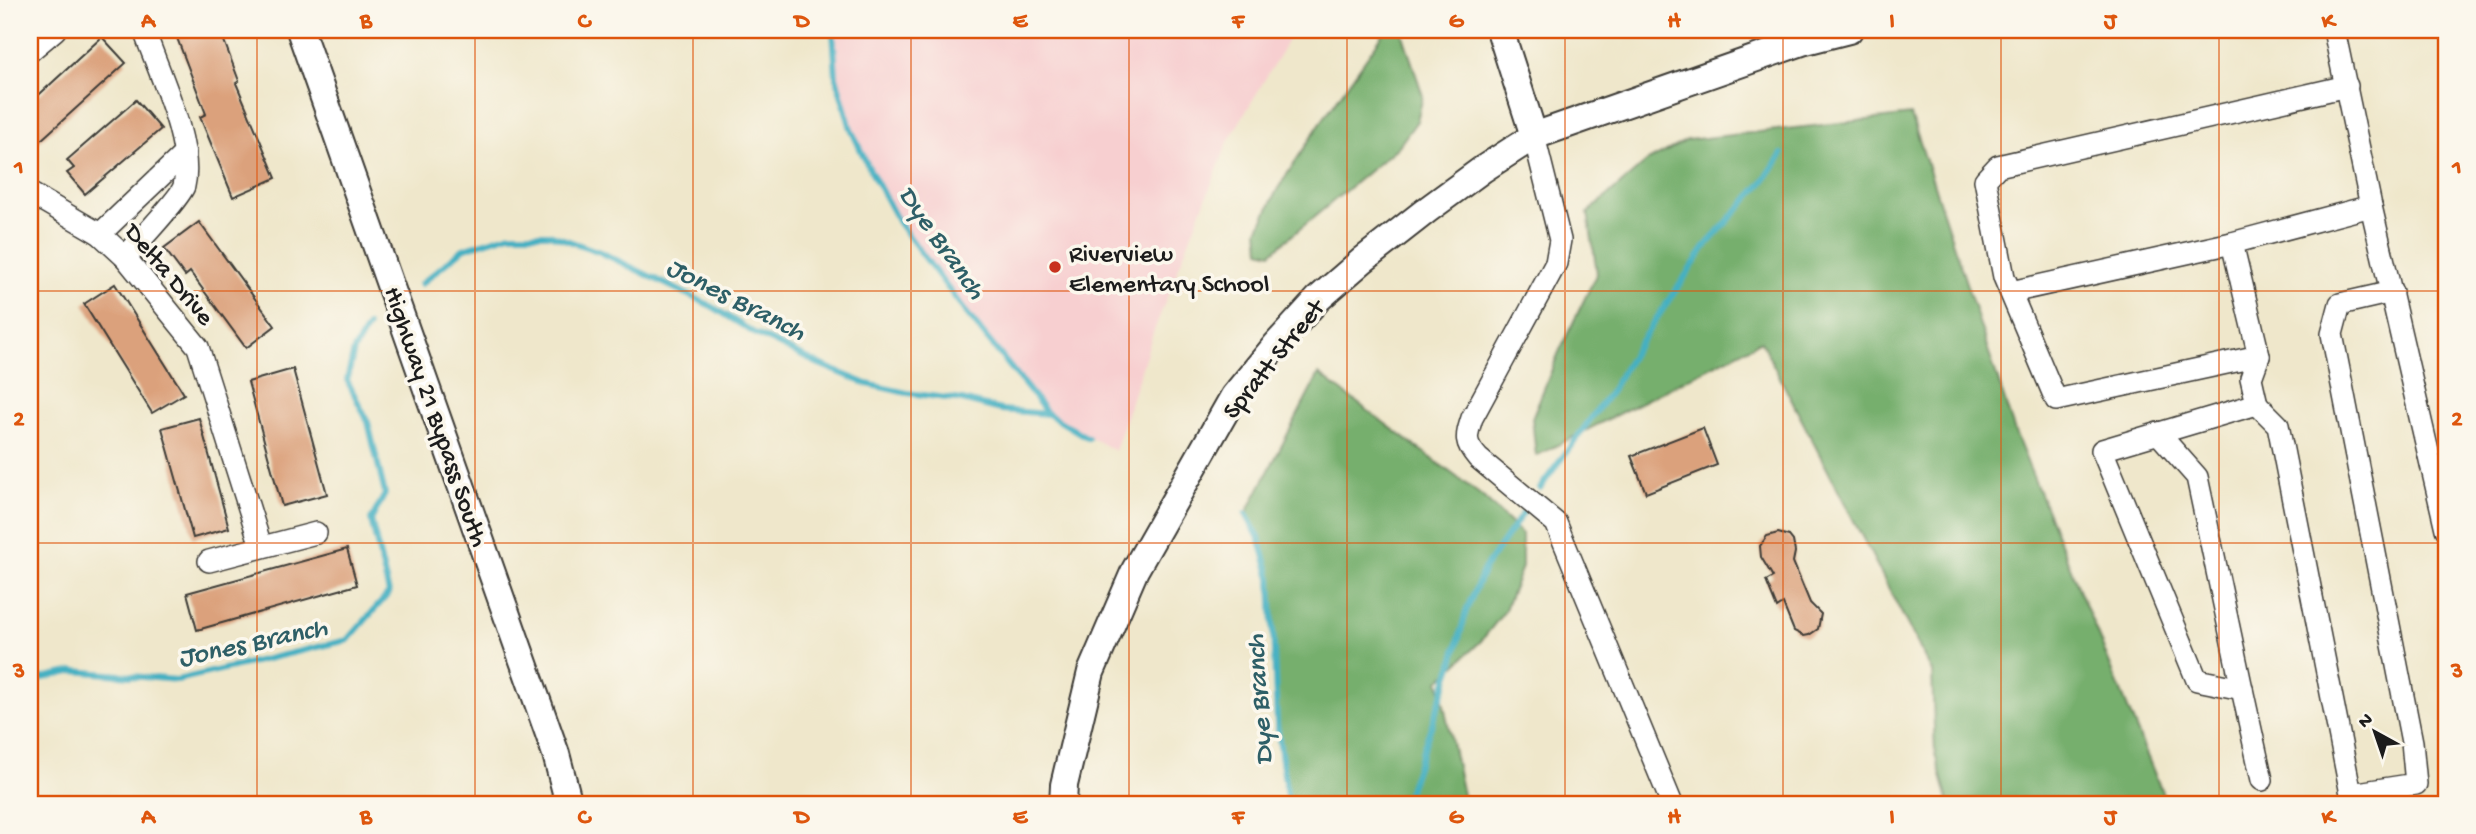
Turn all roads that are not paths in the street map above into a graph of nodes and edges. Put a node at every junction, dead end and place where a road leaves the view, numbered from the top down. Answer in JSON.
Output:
{"nodes":[{"id":1,"x":55,"y":30,"type":"edge"},
{"id":2,"x":144,"y":30,"type":"edge"},
{"id":3,"x":300,"y":30,"type":"edge"},
{"id":4,"x":1500,"y":30,"type":"edge"},
{"id":5,"x":1849,"y":30,"type":"edge"},
{"id":6,"x":2334,"y":30,"type":"edge"},
{"id":7,"x":30,"y":51,"type":"edge"},
{"id":8,"x":2347,"y":86,"type":"junction"},
{"id":9,"x":1534,"y":136,"type":"junction"},
{"id":10,"x":184,"y":153,"type":"junction"},
{"id":11,"x":30,"y":193,"type":"edge"},
{"id":12,"x":2371,"y":206,"type":"junction"},
{"id":13,"x":100,"y":234,"type":"junction"},
{"id":14,"x":2232,"y":243,"type":"junction"},
{"id":15,"x":125,"y":257,"type":"junction"},
{"id":16,"x":2011,"y":292,"type":"junction"},
{"id":17,"x":2392,"y":292,"type":"junction"},
{"id":18,"x":2259,"y":356,"type":"junction"},
{"id":19,"x":2257,"y":404,"type":"junction"},
{"id":20,"x":2158,"y":433,"type":"junction"},
{"id":21,"x":2446,"y":529,"type":"edge"},
{"id":22,"x":316,"y":533,"type":"dead end"},
{"id":23,"x":261,"y":546,"type":"junction"},
{"id":24,"x":209,"y":561,"type":"dead end"},
{"id":25,"x":2242,"y":689,"type":"junction"},
{"id":26,"x":2263,"y":780,"type":"dead end"},
{"id":27,"x":569,"y":804,"type":"edge"},
{"id":28,"x":1063,"y":804,"type":"edge"},
{"id":29,"x":1672,"y":804,"type":"edge"}],
"edges":[{"from":1,"to":7,"type":"street"},
{"from":2,"to":10,"type":"street"},
{"from":3,"to":27,"type":"main road","name":"Highway 21 Bypass South"},
{"from":4,"to":9,"type":"main road"},
{"from":5,"to":9,"type":"main road","name":"Spratt Street"},
{"from":6,"to":8,"type":"street"},
{"from":8,"to":12,"type":"street"},
{"from":8,"to":16,"type":"street"},
{"from":9,"to":28,"type":"main road","name":"Spratt Street"},
{"from":9,"to":29,"type":"street"},
{"from":10,"to":13,"type":"street"},
{"from":10,"to":15,"type":"street"},
{"from":11,"to":13,"type":"street","name":"Delta Drive"},
{"from":12,"to":14,"type":"street"},
{"from":12,"to":17,"type":"street"},
{"from":13,"to":15,"type":"street","name":"Delta Drive"},
{"from":14,"to":16,"type":"street"},
{"from":14,"to":18,"type":"street"},
{"from":15,"to":23,"type":"street","name":"Delta Drive"},
{"from":16,"to":18,"type":"street"},
{"from":17,"to":19,"type":"street"},
{"from":17,"to":21,"type":"street"},
{"from":18,"to":19,"type":"street"},
{"from":19,"to":20,"type":"street"},
{"from":20,"to":25,"type":"street"},
{"from":20,"to":25,"type":"street"},
{"from":22,"to":23,"type":"street"},
{"from":23,"to":24,"type":"street"},
{"from":25,"to":26,"type":"street"}]}
